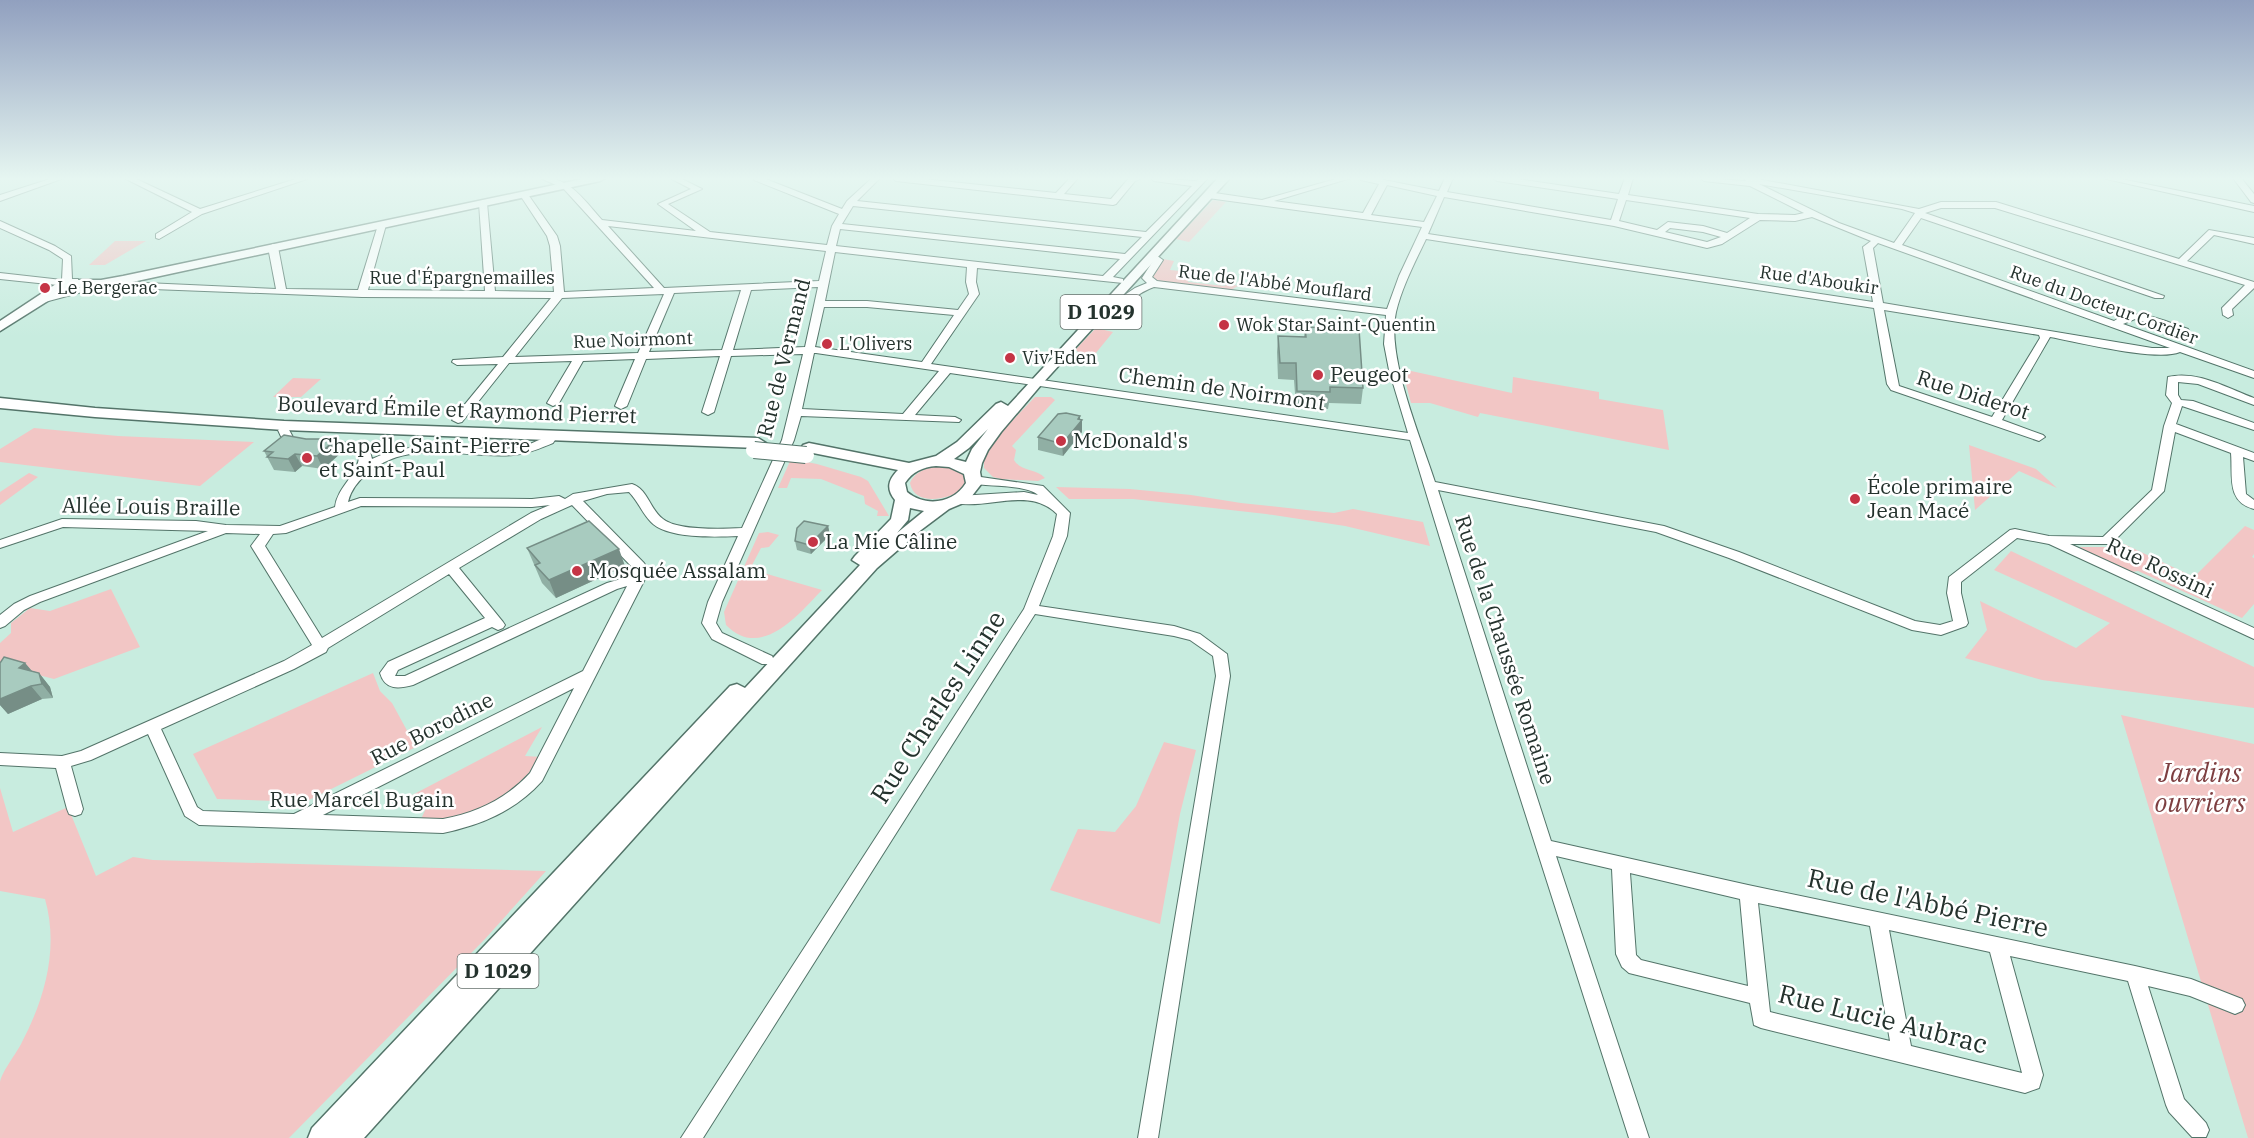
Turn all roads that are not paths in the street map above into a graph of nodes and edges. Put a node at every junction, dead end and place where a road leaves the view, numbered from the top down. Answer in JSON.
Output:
{"nodes":[{"id":1,"x":12,"y":231,"type":"edge"},
{"id":2,"x":167,"y":231,"type":"edge"},
{"id":3,"x":352,"y":231,"type":"edge"},
{"id":4,"x":380,"y":231,"type":"edge"},
{"id":5,"x":485,"y":231,"type":"edge"},
{"id":6,"x":549,"y":231,"type":"edge"},
{"id":7,"x":610,"y":231,"type":"edge"},
{"id":8,"x":674,"y":231,"type":"edge"},
{"id":9,"x":703,"y":231,"type":"edge"},
{"id":10,"x":835,"y":231,"type":"edge"},
{"id":11,"x":884,"y":231,"type":"edge"},
{"id":12,"x":1112,"y":231,"type":"edge"},
{"id":13,"x":1153,"y":231,"type":"edge"},
{"id":14,"x":1161,"y":231,"type":"edge"},
{"id":15,"x":1171,"y":231,"type":"edge"},
{"id":16,"x":1426,"y":231,"type":"edge"},
{"id":17,"x":1646,"y":231,"type":"edge"},
{"id":18,"x":1661,"y":231,"type":"edge"},
{"id":19,"x":1711,"y":231,"type":"edge"},
{"id":20,"x":1736,"y":231,"type":"edge"},
{"id":21,"x":1854,"y":231,"type":"edge"},
{"id":22,"x":1908,"y":231,"type":"edge"},
{"id":23,"x":1972,"y":231,"type":"edge"},
{"id":24,"x":2081,"y":231,"type":"edge"},
{"id":25,"x":1658,"y":234,"type":"junction"},
{"id":26,"x":709,"y":235,"type":"junction"},
{"id":27,"x":1148,"y":235,"type":"junction"},
{"id":28,"x":159,"y":236,"type":"dead end"},
{"id":29,"x":1424,"y":236,"type":"junction"},
{"id":30,"x":1729,"y":236,"type":"junction"},
{"id":31,"x":1877,"y":240,"type":"junction"},
{"id":32,"x":2254,"y":241,"type":"edge"},
{"id":33,"x":273,"y":247,"type":"junction"},
{"id":34,"x":1896,"y":248,"type":"junction"},
{"id":35,"x":831,"y":249,"type":"junction"},
{"id":36,"x":1153,"y":256,"type":"junction"},
{"id":37,"x":1129,"y":257,"type":"junction"},
{"id":38,"x":2181,"y":262,"type":"junction"},
{"id":39,"x":972,"y":263,"type":"junction"},
{"id":40,"x":0,"y":276,"type":"edge"},
{"id":41,"x":1114,"y":279,"type":"junction"},
{"id":42,"x":96,"y":281,"type":"junction"},
{"id":43,"x":67,"y":283,"type":"junction"},
{"id":44,"x":824,"y":284,"type":"junction"},
{"id":45,"x":1154,"y":284,"type":"junction"},
{"id":46,"x":2253,"y":284,"type":"edge"},
{"id":47,"x":747,"y":287,"type":"junction"},
{"id":48,"x":666,"y":290,"type":"junction"},
{"id":49,"x":282,"y":292,"type":"junction"},
{"id":50,"x":362,"y":294,"type":"junction"},
{"id":51,"x":490,"y":294,"type":"junction"},
{"id":52,"x":559,"y":295,"type":"junction"},
{"id":53,"x":2159,"y":296,"type":"dead end"},
{"id":54,"x":41,"y":300,"type":"junction"},
{"id":55,"x":819,"y":304,"type":"junction"},
{"id":56,"x":1880,"y":306,"type":"junction"},
{"id":57,"x":962,"y":313,"type":"junction"},
{"id":58,"x":1391,"y":313,"type":"junction"},
{"id":59,"x":2228,"y":315,"type":"dead end"},
{"id":60,"x":1097,"y":316,"type":"junction"},
{"id":61,"x":2113,"y":326,"type":"junction"},
{"id":62,"x":0,"y":327,"type":"edge"},
{"id":63,"x":2184,"y":331,"type":"dead end"},
{"id":64,"x":2044,"y":333,"type":"junction"},
{"id":65,"x":2149,"y":339,"type":"junction"},
{"id":66,"x":2139,"y":348,"type":"junction"},
{"id":67,"x":2178,"y":349,"type":"junction"},
{"id":68,"x":809,"y":350,"type":"junction"},
{"id":69,"x":726,"y":353,"type":"junction"},
{"id":70,"x":642,"y":356,"type":"junction"},
{"id":71,"x":579,"y":358,"type":"junction"},
{"id":72,"x":506,"y":361,"type":"junction"},
{"id":73,"x":457,"y":362,"type":"dead end"},
{"id":74,"x":925,"y":365,"type":"junction"},
{"id":75,"x":948,"y":368,"type":"junction"},
{"id":76,"x":2254,"y":375,"type":"edge"},
{"id":77,"x":1031,"y":381,"type":"junction"},
{"id":78,"x":2174,"y":397,"type":"junction"},
{"id":79,"x":2254,"y":402,"type":"edge"},
{"id":80,"x":0,"y":403,"type":"edge"},
{"id":81,"x":553,"y":403,"type":"dead end"},
{"id":82,"x":621,"y":406,"type":"dead end"},
{"id":83,"x":0,"y":408,"type":"edge"},
{"id":84,"x":708,"y":412,"type":"dead end"},
{"id":85,"x":796,"y":412,"type":"junction"},
{"id":86,"x":907,"y":417,"type":"junction"},
{"id":87,"x":458,"y":420,"type":"dead end"},
{"id":88,"x":955,"y":420,"type":"dead end"},
{"id":89,"x":1995,"y":422,"type":"junction"},
{"id":90,"x":2170,"y":426,"type":"junction"},
{"id":91,"x":2254,"y":427,"type":"edge"},
{"id":92,"x":284,"y":430,"type":"junction"},
{"id":93,"x":1414,"y":437,"type":"junction"},
{"id":94,"x":2039,"y":437,"type":"dead end"},
{"id":95,"x":549,"y":440,"type":"junction"},
{"id":96,"x":756,"y":447,"type":"junction"},
{"id":97,"x":807,"y":451,"type":"junction"},
{"id":98,"x":2237,"y":451,"type":"junction"},
{"id":99,"x":2254,"y":458,"type":"edge"},
{"id":100,"x":940,"y":461,"type":"junction"},
{"id":101,"x":911,"y":468,"type":"junction"},
{"id":102,"x":363,"y":471,"type":"junction"},
{"id":103,"x":973,"y":476,"type":"junction"},
{"id":104,"x":897,"y":482,"type":"junction"},
{"id":105,"x":1429,"y":485,"type":"junction"},
{"id":106,"x":573,"y":498,"type":"junction"},
{"id":107,"x":904,"y":499,"type":"junction"},
{"id":108,"x":1054,"y":502,"type":"junction"},
{"id":109,"x":952,"y":503,"type":"junction"},
{"id":110,"x":2254,"y":505,"type":"edge"},
{"id":111,"x":341,"y":507,"type":"junction"},
{"id":112,"x":226,"y":529,"type":"junction"},
{"id":113,"x":268,"y":531,"type":"junction"},
{"id":114,"x":747,"y":531,"type":"junction"},
{"id":115,"x":2049,"y":540,"type":"junction"},
{"id":116,"x":0,"y":544,"type":"edge"},
{"id":117,"x":452,"y":568,"type":"junction"},
{"id":118,"x":638,"y":579,"type":"junction"},
{"id":119,"x":1031,"y":609,"type":"junction"},
{"id":120,"x":2,"y":616,"type":"edge"},
{"id":121,"x":494,"y":620,"type":"junction"},
{"id":122,"x":2254,"y":634,"type":"edge"},
{"id":123,"x":506,"y":636,"type":"junction"},
{"id":124,"x":321,"y":648,"type":"junction"},
{"id":125,"x":773,"y":662,"type":"junction"},
{"id":126,"x":590,"y":674,"type":"junction"},
{"id":127,"x":152,"y":726,"type":"junction"},
{"id":128,"x":0,"y":759,"type":"edge"},
{"id":129,"x":62,"y":762,"type":"junction"},
{"id":130,"x":75,"y":809,"type":"dead end"},
{"id":131,"x":293,"y":822,"type":"junction"},
{"id":132,"x":1544,"y":846,"type":"junction"},
{"id":133,"x":1621,"y":864,"type":"junction"},
{"id":134,"x":1748,"y":893,"type":"junction"},
{"id":135,"x":1878,"y":920,"type":"junction"},
{"id":136,"x":1998,"y":946,"type":"junction"},
{"id":137,"x":2135,"y":974,"type":"junction"},
{"id":138,"x":1759,"y":997,"type":"junction"},
{"id":139,"x":2235,"y":1005,"type":"dead end"},
{"id":140,"x":1902,"y":1053,"type":"junction"},
{"id":141,"x":2199,"y":1130,"type":"dead end"},
{"id":142,"x":322,"y":1138,"type":"edge"},
{"id":143,"x":345,"y":1138,"type":"edge"},
{"id":144,"x":691,"y":1138,"type":"edge"},
{"id":145,"x":1148,"y":1138,"type":"edge"},
{"id":146,"x":1639,"y":1138,"type":"edge"}],
"edges":[{"from":1,"to":43,"type":"street"},
{"from":2,"to":28,"type":"street"},
{"from":3,"to":33,"type":"main road"},
{"from":4,"to":50,"type":"street"},
{"from":5,"to":51,"type":"street"},
{"from":6,"to":52,"type":"street"},
{"from":7,"to":48,"type":"street"},
{"from":8,"to":26,"type":"street"},
{"from":9,"to":26,"type":"street"},
{"from":10,"to":35,"type":"street","name":"Rue de Vermand"},
{"from":11,"to":37,"type":"street"},
{"from":12,"to":27,"type":"street"},
{"from":13,"to":27,"type":"street"},
{"from":14,"to":41,"type":"main road"},
{"from":15,"to":36,"type":"main road","number":"D 1029"},
{"from":16,"to":29,"type":"street","name":"Rue de la Chaussée Romaine"},
{"from":17,"to":25,"type":"street"},
{"from":18,"to":25,"type":"street"},
{"from":19,"to":30,"type":"street"},
{"from":20,"to":30,"type":"street"},
{"from":21,"to":31,"type":"street","name":"Rue du Docteur Cordier"},
{"from":22,"to":34,"type":"street"},
{"from":23,"to":53,"type":"street"},
{"from":24,"to":38,"type":"street"},
{"from":25,"to":30,"type":"street"},
{"from":26,"to":35,"type":"street"},
{"from":27,"to":37,"type":"street"},
{"from":29,"to":56,"type":"street","name":"Rue d'Aboukir"},
{"from":29,"to":58,"type":"street","name":"Rue de la Chaussée Romaine"},
{"from":31,"to":34,"type":"street","name":"Rue du Docteur Cordier"},
{"from":31,"to":56,"type":"street"},
{"from":32,"to":38,"type":"street"},
{"from":33,"to":42,"type":"main road"},
{"from":33,"to":49,"type":"street"},
{"from":34,"to":61,"type":"street","name":"Rue du Docteur Cordier"},
{"from":35,"to":39,"type":"street"},
{"from":35,"to":44,"type":"street","name":"Rue de Vermand"},
{"from":36,"to":45,"type":"street"},
{"from":36,"to":60,"type":"main road","number":"D 1029"},
{"from":37,"to":41,"type":"street"},
{"from":38,"to":46,"type":"street"},
{"from":39,"to":41,"type":"street"},
{"from":39,"to":57,"type":"street"},
{"from":40,"to":43,"type":"street"},
{"from":41,"to":77,"type":"main road"},
{"from":42,"to":43,"type":"main road"},
{"from":42,"to":49,"type":"street","name":"Rue d'Épargnemailles"},
{"from":42,"to":54,"type":"street","name":"Rue d'Épargnemailles"},
{"from":43,"to":54,"type":"main road"},
{"from":44,"to":47,"type":"street","name":"Rue d'Épargnemailles"},
{"from":44,"to":55,"type":"street","name":"Rue de Vermand"},
{"from":45,"to":58,"type":"street","name":"Rue de l'Abbé Mouflard"},
{"from":45,"to":60,"type":"street"},
{"from":46,"to":59,"type":"street"},
{"from":47,"to":48,"type":"street","name":"Rue d'Épargnemailles"},
{"from":47,"to":69,"type":"street"},
{"from":48,"to":52,"type":"street","name":"Rue d'Épargnemailles"},
{"from":48,"to":70,"type":"street"},
{"from":49,"to":50,"type":"street","name":"Rue d'Épargnemailles"},
{"from":50,"to":51,"type":"street","name":"Rue d'Épargnemailles"},
{"from":51,"to":52,"type":"street","name":"Rue d'Épargnemailles"},
{"from":52,"to":72,"type":"street"},
{"from":54,"to":62,"type":"main road"},
{"from":55,"to":57,"type":"street"},
{"from":55,"to":68,"type":"street","name":"Rue de Vermand"},
{"from":56,"to":64,"type":"street","name":"Rue d'Aboukir"},
{"from":56,"to":89,"type":"street","name":"Rue Diderot"},
{"from":57,"to":74,"type":"street"},
{"from":58,"to":93,"type":"street","name":"Rue de la Chaussée Romaine"},
{"from":60,"to":77,"type":"main road","number":"D 1029"},
{"from":61,"to":63,"type":"street"},
{"from":61,"to":65,"type":"street","name":"Rue du Docteur Cordier"},
{"from":64,"to":66,"type":"street","name":"Rue d'Aboukir"},
{"from":64,"to":89,"type":"street"},
{"from":65,"to":66,"type":"street"},
{"from":65,"to":67,"type":"street","name":"Rue du Docteur Cordier"},
{"from":66,"to":67,"type":"street","name":"Rue d'Aboukir"},
{"from":67,"to":76,"type":"street","name":"Rue du Docteur Cordier"},
{"from":68,"to":69,"type":"street","name":"Rue Noirmont"},
{"from":68,"to":74,"type":"street","name":"Chemin de Noirmont"},
{"from":68,"to":85,"type":"street","name":"Rue de Vermand"},
{"from":69,"to":70,"type":"street","name":"Rue Noirmont"},
{"from":69,"to":84,"type":"street"},
{"from":70,"to":71,"type":"street","name":"Rue Noirmont"},
{"from":70,"to":82,"type":"street"},
{"from":71,"to":72,"type":"street","name":"Rue Noirmont"},
{"from":71,"to":81,"type":"street"},
{"from":72,"to":73,"type":"street","name":"Rue Noirmont"},
{"from":72,"to":87,"type":"street"},
{"from":74,"to":75,"type":"street","name":"Chemin de Noirmont"},
{"from":75,"to":77,"type":"street","name":"Chemin de Noirmont"},
{"from":75,"to":86,"type":"street"},
{"from":77,"to":93,"type":"street","name":"Chemin de Noirmont"},
{"from":77,"to":100,"type":"main road"},
{"from":77,"to":103,"type":"main road","number":"D 1029"},
{"from":78,"to":79,"type":"street"},
{"from":78,"to":90,"type":"street"},
{"from":78,"to":91,"type":"street"},
{"from":80,"to":96,"type":"main road","name":"Boulevard Émile et Raymond Pierret"},
{"from":83,"to":92,"type":"main road","name":"Boulevard Émile et Raymond Pierret"},
{"from":85,"to":86,"type":"street"},
{"from":85,"to":114,"type":"street","name":"Rue de Vermand"},
{"from":86,"to":88,"type":"street"},
{"from":89,"to":94,"type":"street","name":"Rue Diderot"},
{"from":90,"to":98,"type":"street"},
{"from":90,"to":115,"type":"street"},
{"from":92,"to":95,"type":"main road","name":"Boulevard Émile et Raymond Pierret"},
{"from":92,"to":102,"type":"street"},
{"from":93,"to":105,"type":"street","name":"Rue de la Chaussée Romaine"},
{"from":95,"to":96,"type":"main road","name":"Boulevard Émile et Raymond Pierret"},
{"from":95,"to":102,"type":"street"},
{"from":96,"to":97,"type":"main road","name":"Boulevard Émile et Raymond Pierret","bridge":true},
{"from":97,"to":101,"type":"main road","name":"Boulevard Émile et Raymond Pierret"},
{"from":97,"to":104,"type":"main road","name":"Boulevard Émile et Raymond Pierret"},
{"from":98,"to":99,"type":"street"},
{"from":98,"to":110,"type":"street"},
{"from":100,"to":101,"type":"main road"},
{"from":100,"to":103,"type":"main road"},
{"from":101,"to":104,"type":"main road"},
{"from":102,"to":111,"type":"street"},
{"from":103,"to":108,"type":"street"},
{"from":103,"to":109,"type":"main road"},
{"from":104,"to":107,"type":"main road"},
{"from":105,"to":115,"type":"street"},
{"from":105,"to":132,"type":"street","name":"Rue de la Chaussée Romaine"},
{"from":106,"to":111,"type":"street","name":"Allée Louis Braille"},
{"from":106,"to":114,"type":"street"},
{"from":106,"to":117,"type":"street"},
{"from":106,"to":118,"type":"street"},
{"from":107,"to":109,"type":"main road"},
{"from":107,"to":125,"type":"main road"},
{"from":108,"to":109,"type":"street"},
{"from":108,"to":119,"type":"street"},
{"from":109,"to":125,"type":"main road"},
{"from":111,"to":113,"type":"street","name":"Allée Louis Braille"},
{"from":112,"to":113,"type":"street","name":"Allée Louis Braille"},
{"from":112,"to":116,"type":"street","name":"Allée Louis Braille"},
{"from":112,"to":120,"type":"street"},
{"from":113,"to":124,"type":"street"},
{"from":114,"to":125,"type":"street","name":"Rue de Vermand"},
{"from":115,"to":122,"type":"street","name":"Rue Rossini"},
{"from":117,"to":121,"type":"street"},
{"from":117,"to":124,"type":"street"},
{"from":118,"to":123,"type":"street"},
{"from":118,"to":126,"type":"street","name":"Rue Marcel Bugain"},
{"from":119,"to":144,"type":"street","name":"Rue Charles Linne"},
{"from":119,"to":145,"type":"street","name":"Rue Charles Linne"},
{"from":121,"to":123,"type":"street"},
{"from":121,"to":123,"type":"street"},
{"from":124,"to":127,"type":"street"},
{"from":125,"to":142,"type":"main road","number":"D 1029"},
{"from":125,"to":143,"type":"main road","number":"D 1029"},
{"from":126,"to":131,"type":"street","name":"Rue Borodine"},
{"from":126,"to":131,"type":"street","name":"Rue Marcel Bugain"},
{"from":127,"to":129,"type":"street"},
{"from":127,"to":131,"type":"street","name":"Rue Marcel Bugain"},
{"from":128,"to":129,"type":"street"},
{"from":129,"to":130,"type":"street"},
{"from":132,"to":133,"type":"street","name":"Rue de l'Abbé Pierre"},
{"from":132,"to":146,"type":"street","name":"Rue de la Chaussée Romaine"},
{"from":133,"to":134,"type":"street","name":"Rue de l'Abbé Pierre"},
{"from":133,"to":138,"type":"street","name":"Rue Lucie Aubrac"},
{"from":134,"to":135,"type":"street","name":"Rue de l'Abbé Pierre"},
{"from":134,"to":138,"type":"street"},
{"from":135,"to":136,"type":"street","name":"Rue de l'Abbé Pierre"},
{"from":135,"to":140,"type":"street"},
{"from":136,"to":137,"type":"street","name":"Rue de l'Abbé Pierre"},
{"from":136,"to":140,"type":"street","name":"Rue Lucie Aubrac"},
{"from":137,"to":139,"type":"street","name":"Rue de l'Abbé Pierre"},
{"from":137,"to":141,"type":"street"},
{"from":138,"to":140,"type":"street","name":"Rue Lucie Aubrac"}]}
